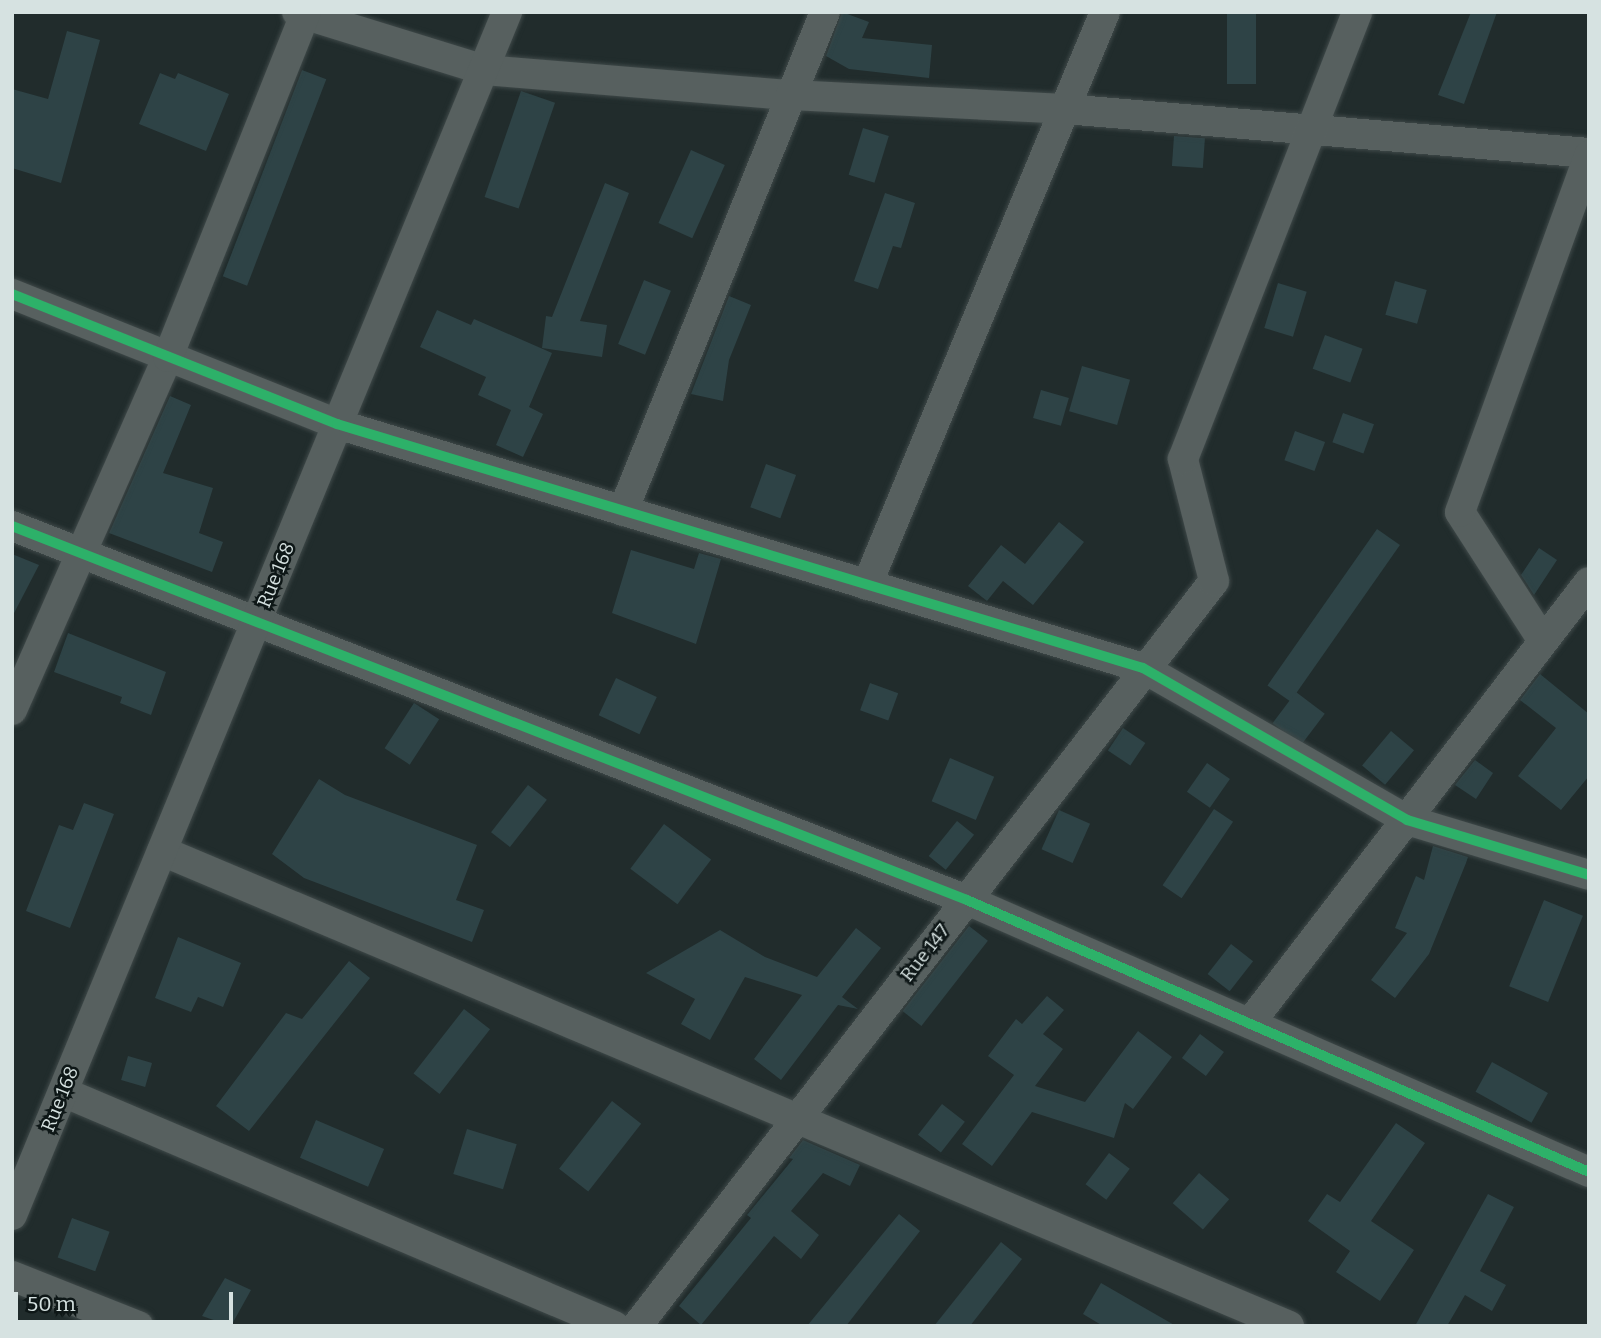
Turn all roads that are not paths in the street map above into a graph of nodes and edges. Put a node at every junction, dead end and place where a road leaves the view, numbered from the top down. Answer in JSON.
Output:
{"nodes":[{"id":1,"x":507,"y":12,"type":"edge"},
{"id":2,"x":825,"y":12,"type":"edge"},
{"id":3,"x":1104,"y":12,"type":"edge"},
{"id":4,"x":1357,"y":12,"type":"edge"},
{"id":5,"x":303,"y":13,"type":"edge"},
{"id":6,"x":484,"y":70,"type":"junction"},
{"id":7,"x":791,"y":95,"type":"junction"},
{"id":8,"x":1065,"y":110,"type":"junction"},
{"id":9,"x":1311,"y":132,"type":"junction"},
{"id":10,"x":1589,"y":154,"type":"edge"},
{"id":11,"x":12,"y":294,"type":"edge"},
{"id":12,"x":168,"y":357,"type":"junction"},
{"id":13,"x":337,"y":424,"type":"junction"},
{"id":14,"x":623,"y":511,"type":"junction"},
{"id":15,"x":12,"y":526,"type":"edge"},
{"id":16,"x":81,"y":553,"type":"junction"},
{"id":17,"x":1589,"y":582,"type":"edge"},
{"id":18,"x":867,"y":585,"type":"junction"},
{"id":19,"x":256,"y":621,"type":"junction"},
{"id":20,"x":1544,"y":641,"type":"junction"},
{"id":21,"x":1143,"y":668,"type":"junction"},
{"id":22,"x":12,"y":710,"type":"edge"},
{"id":23,"x":1407,"y":820,"type":"junction"},
{"id":24,"x":162,"y":851,"type":"junction"},
{"id":25,"x":1589,"y":875,"type":"edge"},
{"id":26,"x":967,"y":900,"type":"junction"},
{"id":27,"x":1250,"y":1023,"type":"junction"},
{"id":28,"x":63,"y":1092,"type":"junction"},
{"id":29,"x":798,"y":1118,"type":"junction"},
{"id":30,"x":1589,"y":1172,"type":"edge"},
{"id":31,"x":12,"y":1215,"type":"edge"},
{"id":32,"x":12,"y":1276,"type":"edge"},
{"id":33,"x":138,"y":1326,"type":"edge"},
{"id":34,"x":614,"y":1326,"type":"edge"},
{"id":35,"x":637,"y":1326,"type":"edge"},
{"id":36,"x":1289,"y":1326,"type":"edge"}],
"edges":[{"from":1,"to":6,"type":"street","name":"Rue 168"},
{"from":2,"to":7,"type":"street"},
{"from":3,"to":8,"type":"street"},
{"from":4,"to":9,"type":"street"},
{"from":5,"to":6,"type":"street"},
{"from":5,"to":12,"type":"street"},
{"from":6,"to":7,"type":"street"},
{"from":6,"to":13,"type":"street","name":"Rue 168"},
{"from":7,"to":8,"type":"street"},
{"from":7,"to":14,"type":"street"},
{"from":8,"to":9,"type":"street"},
{"from":8,"to":18,"type":"street"},
{"from":9,"to":10,"type":"street"},
{"from":9,"to":21,"type":"street","name":"Rue 147"},
{"from":10,"to":20,"type":"street"},
{"from":11,"to":12,"type":"street"},
{"from":12,"to":13,"type":"street"},
{"from":12,"to":16,"type":"street"},
{"from":13,"to":14,"type":"street"},
{"from":13,"to":19,"type":"street","name":"Rue 168"},
{"from":14,"to":18,"type":"street"},
{"from":15,"to":16,"type":"street"},
{"from":16,"to":19,"type":"street"},
{"from":16,"to":22,"type":"street"},
{"from":17,"to":20,"type":"street"},
{"from":18,"to":21,"type":"street"},
{"from":19,"to":24,"type":"street","name":"Rue 168"},
{"from":19,"to":26,"type":"street"},
{"from":20,"to":23,"type":"street"},
{"from":21,"to":23,"type":"street"},
{"from":21,"to":26,"type":"street","name":"Rue 147"},
{"from":23,"to":25,"type":"street"},
{"from":23,"to":27,"type":"street"},
{"from":24,"to":28,"type":"street","name":"Rue 168"},
{"from":24,"to":29,"type":"street"},
{"from":26,"to":27,"type":"street"},
{"from":26,"to":29,"type":"street","name":"Rue 147"},
{"from":27,"to":30,"type":"street"},
{"from":28,"to":31,"type":"street","name":"Rue 168"},
{"from":28,"to":34,"type":"street"},
{"from":29,"to":35,"type":"street","name":"Rue 147"},
{"from":29,"to":36,"type":"street"},
{"from":32,"to":33,"type":"street"}]}
